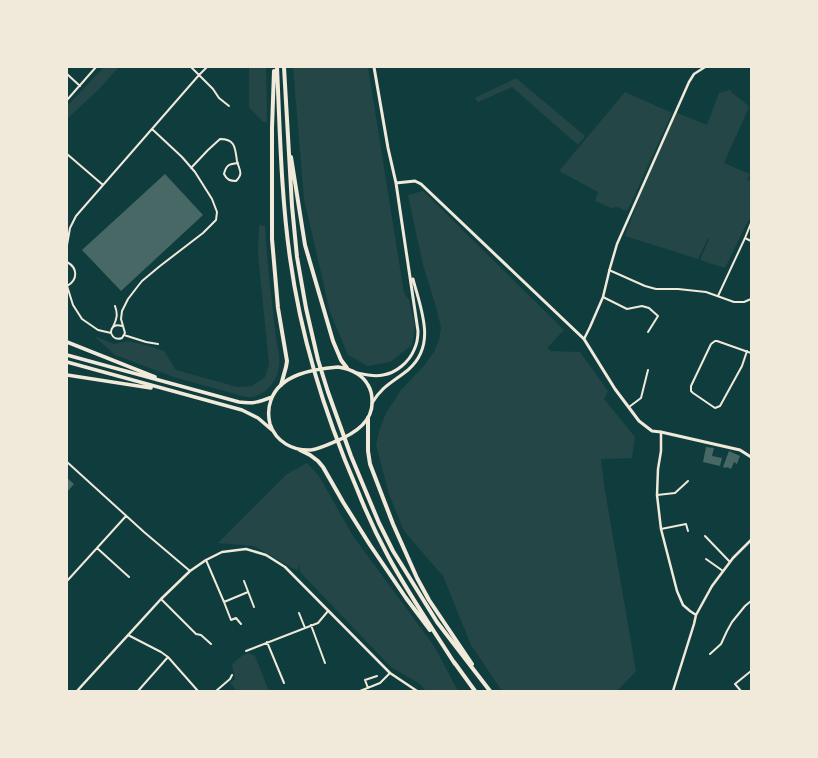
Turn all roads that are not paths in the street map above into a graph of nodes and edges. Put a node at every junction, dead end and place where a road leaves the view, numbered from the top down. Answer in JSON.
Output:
{"nodes":[{"id":1,"x":96,"y":67,"type":"edge"},
{"id":2,"x":191,"y":67,"type":"edge"},
{"id":3,"x":207,"y":67,"type":"edge"},
{"id":4,"x":276,"y":67,"type":"edge"},
{"id":5,"x":284,"y":67,"type":"edge"},
{"id":6,"x":374,"y":67,"type":"edge"},
{"id":7,"x":705,"y":67,"type":"edge"},
{"id":8,"x":67,"y":74,"type":"edge"},
{"id":9,"x":199,"y":75,"type":"junction"},
{"id":10,"x":80,"y":86,"type":"junction"},
{"id":11,"x":67,"y":100,"type":"edge"},
{"id":12,"x":229,"y":106,"type":"dead end"},
{"id":13,"x":152,"y":129,"type":"junction"},
{"id":14,"x":287,"y":130,"type":"junction"},
{"id":15,"x":67,"y":154,"type":"edge"},
{"id":16,"x":238,"y":163,"type":"junction"},
{"id":17,"x":192,"y":168,"type":"junction"},
{"id":18,"x":396,"y":183,"type":"junction"},
{"id":19,"x":103,"y":185,"type":"junction"},
{"id":20,"x":751,"y":223,"type":"edge"},
{"id":21,"x":67,"y":226,"type":"edge"},
{"id":22,"x":70,"y":228,"type":"junction"},
{"id":23,"x":744,"y":238,"type":"junction"},
{"id":24,"x":751,"y":241,"type":"edge"},
{"id":25,"x":67,"y":245,"type":"edge"},
{"id":26,"x":67,"y":262,"type":"edge"},
{"id":27,"x":409,"y":266,"type":"junction"},
{"id":28,"x":609,"y":270,"type":"junction"},
{"id":29,"x":67,"y":286,"type":"edge"},
{"id":30,"x":718,"y":296,"type":"junction"},
{"id":31,"x":603,"y":297,"type":"junction"},
{"id":32,"x":751,"y":299,"type":"edge"},
{"id":33,"x":120,"y":309,"type":"junction"},
{"id":34,"x":122,"y":326,"type":"junction"},
{"id":35,"x":113,"y":327,"type":"junction"},
{"id":36,"x":648,"y":332,"type":"dead end"},
{"id":37,"x":111,"y":333,"type":"junction"},
{"id":38,"x":124,"y":335,"type":"junction"},
{"id":39,"x":584,"y":339,"type":"junction"},
{"id":40,"x":67,"y":342,"type":"edge"},
{"id":41,"x":158,"y":344,"type":"dead end"},
{"id":42,"x":747,"y":351,"type":"junction"},
{"id":43,"x":751,"y":353,"type":"edge"},
{"id":44,"x":67,"y":355,"type":"edge"},
{"id":45,"x":67,"y":362,"type":"edge"},
{"id":46,"x":347,"y":368,"type":"junction"},
{"id":47,"x":648,"y":370,"type":"dead end"},
{"id":48,"x":357,"y":373,"type":"junction"},
{"id":49,"x":67,"y":375,"type":"edge"},
{"id":50,"x":170,"y":383,"type":"junction"},
{"id":51,"x":281,"y":385,"type":"junction"},
{"id":52,"x":167,"y":391,"type":"junction"},
{"id":53,"x":272,"y":397,"type":"junction"},
{"id":54,"x":372,"y":404,"type":"junction"},
{"id":55,"x":629,"y":407,"type":"junction"},
{"id":56,"x":368,"y":418,"type":"junction"},
{"id":57,"x":273,"y":430,"type":"junction"},
{"id":58,"x":661,"y":432,"type":"junction"},
{"id":59,"x":300,"y":450,"type":"junction"},
{"id":60,"x":751,"y":457,"type":"edge"},
{"id":61,"x":67,"y":462,"type":"edge"},
{"id":62,"x":688,"y":481,"type":"dead end"},
{"id":63,"x":657,"y":495,"type":"junction"},
{"id":64,"x":126,"y":516,"type":"junction"},
{"id":65,"x":661,"y":529,"type":"junction"},
{"id":66,"x":688,"y":531,"type":"dead end"},
{"id":67,"x":705,"y":536,"type":"dead end"},
{"id":68,"x":751,"y":540,"type":"edge"},
{"id":69,"x":97,"y":548,"type":"junction"},
{"id":70,"x":706,"y":559,"type":"dead end"},
{"id":71,"x":206,"y":560,"type":"junction"},
{"id":72,"x":730,"y":562,"type":"junction"},
{"id":73,"x":190,"y":571,"type":"junction"},
{"id":74,"x":723,"y":571,"type":"junction"},
{"id":75,"x":129,"y":577,"type":"dead end"},
{"id":76,"x":244,"y":580,"type":"dead end"},
{"id":77,"x":67,"y":581,"type":"edge"},
{"id":78,"x":248,"y":592,"type":"junction"},
{"id":79,"x":161,"y":599,"type":"junction"},
{"id":80,"x":751,"y":601,"type":"edge"},
{"id":81,"x":224,"y":602,"type":"junction"},
{"id":82,"x":254,"y":607,"type":"dead end"},
{"id":83,"x":328,"y":611,"type":"junction"},
{"id":84,"x":299,"y":613,"type":"dead end"},
{"id":85,"x":696,"y":615,"type":"junction"},
{"id":86,"x":241,"y":624,"type":"dead end"},
{"id":87,"x":311,"y":625,"type":"junction"},
{"id":88,"x":305,"y":628,"type":"junction"},
{"id":89,"x":128,"y":635,"type":"junction"},
{"id":90,"x":267,"y":642,"type":"junction"},
{"id":91,"x":211,"y":644,"type":"dead end"},
{"id":92,"x":246,"y":651,"type":"dead end"},
{"id":93,"x":710,"y":654,"type":"dead end"},
{"id":94,"x":168,"y":656,"type":"junction"},
{"id":95,"x":326,"y":663,"type":"dead end"},
{"id":96,"x":455,"y":664,"type":"junction"},
{"id":97,"x":751,"y":671,"type":"edge"},
{"id":98,"x":390,"y":673,"type":"junction"},
{"id":99,"x":232,"y":675,"type":"dead end"},
{"id":100,"x":377,"y":676,"type":"dead end"},
{"id":101,"x":284,"y":683,"type":"dead end"},
{"id":102,"x":370,"y":687,"type":"junction"},
{"id":103,"x":77,"y":691,"type":"edge"},
{"id":104,"x":138,"y":691,"type":"edge"},
{"id":105,"x":198,"y":691,"type":"edge"},
{"id":106,"x":216,"y":691,"type":"edge"},
{"id":107,"x":360,"y":691,"type":"edge"},
{"id":108,"x":372,"y":691,"type":"edge"},
{"id":109,"x":417,"y":691,"type":"edge"},
{"id":110,"x":475,"y":691,"type":"edge"},
{"id":111,"x":490,"y":691,"type":"edge"},
{"id":112,"x":673,"y":691,"type":"edge"},
{"id":113,"x":741,"y":691,"type":"edge"}],
"edges":[{"from":1,"to":10,"type":"street"},
{"from":2,"to":9,"type":"street"},
{"from":3,"to":9,"type":"street"},
{"from":4,"to":51,"type":"highway"},
{"from":4,"to":96,"type":"highway"},
{"from":5,"to":14,"type":"highway"},
{"from":6,"to":18,"type":"main road"},
{"from":7,"to":28,"type":"street"},
{"from":8,"to":10,"type":"street"},
{"from":9,"to":12,"type":"street"},
{"from":9,"to":13,"type":"street"},
{"from":10,"to":11,"type":"street"},
{"from":13,"to":17,"type":"street"},
{"from":13,"to":19,"type":"street"},
{"from":14,"to":46,"type":"highway"},
{"from":14,"to":111,"type":"highway"},
{"from":15,"to":19,"type":"street"},
{"from":16,"to":16,"type":"street"},
{"from":16,"to":17,"type":"street"},
{"from":17,"to":33,"type":"street"},
{"from":18,"to":27,"type":"main road"},
{"from":18,"to":39,"type":"main road"},
{"from":19,"to":22,"type":"street"},
{"from":20,"to":23,"type":"street"},
{"from":21,"to":22,"type":"street"},
{"from":22,"to":25,"type":"street"},
{"from":23,"to":24,"type":"street"},
{"from":23,"to":30,"type":"street"},
{"from":26,"to":29,"type":"street"},
{"from":27,"to":48,"type":"main road"},
{"from":27,"to":54,"type":"main road"},
{"from":28,"to":30,"type":"street"},
{"from":28,"to":31,"type":"street"},
{"from":29,"to":37,"type":"street"},
{"from":30,"to":32,"type":"street"},
{"from":31,"to":36,"type":"street"},
{"from":31,"to":39,"type":"street"},
{"from":33,"to":34,"type":"street"},
{"from":33,"to":35,"type":"street"},
{"from":34,"to":35,"type":"street"},
{"from":34,"to":38,"type":"street"},
{"from":35,"to":37,"type":"street"},
{"from":37,"to":38,"type":"street"},
{"from":38,"to":41,"type":"street"},
{"from":39,"to":55,"type":"main road"},
{"from":40,"to":50,"type":"main road"},
{"from":42,"to":42,"type":"street"},
{"from":42,"to":43,"type":"street"},
{"from":44,"to":50,"type":"main road"},
{"from":45,"to":52,"type":"main road"},
{"from":46,"to":48,"type":"main road"},
{"from":46,"to":51,"type":"main road"},
{"from":47,"to":55,"type":"street"},
{"from":48,"to":54,"type":"main road"},
{"from":49,"to":52,"type":"main road"},
{"from":50,"to":53,"type":"main road"},
{"from":51,"to":53,"type":"main road"},
{"from":52,"to":57,"type":"main road"},
{"from":53,"to":57,"type":"main road"},
{"from":54,"to":56,"type":"main road"},
{"from":55,"to":58,"type":"main road"},
{"from":56,"to":59,"type":"main road"},
{"from":56,"to":111,"type":"highway"},
{"from":57,"to":59,"type":"main road"},
{"from":58,"to":60,"type":"main road"},
{"from":58,"to":63,"type":"street"},
{"from":59,"to":96,"type":"highway"},
{"from":61,"to":64,"type":"street"},
{"from":62,"to":63,"type":"street"},
{"from":63,"to":65,"type":"street"},
{"from":64,"to":69,"type":"street"},
{"from":64,"to":73,"type":"street"},
{"from":65,"to":66,"type":"street"},
{"from":65,"to":85,"type":"street"},
{"from":67,"to":72,"type":"street"},
{"from":68,"to":72,"type":"street"},
{"from":69,"to":75,"type":"street"},
{"from":69,"to":77,"type":"street"},
{"from":70,"to":74,"type":"street"},
{"from":71,"to":73,"type":"street"},
{"from":71,"to":81,"type":"street"},
{"from":71,"to":83,"type":"street"},
{"from":72,"to":74,"type":"street"},
{"from":73,"to":79,"type":"street"},
{"from":74,"to":85,"type":"street"},
{"from":76,"to":78,"type":"street"},
{"from":78,"to":81,"type":"street"},
{"from":78,"to":82,"type":"street"},
{"from":79,"to":89,"type":"street"},
{"from":79,"to":91,"type":"street"},
{"from":80,"to":93,"type":"street"},
{"from":81,"to":86,"type":"street"},
{"from":83,"to":87,"type":"street"},
{"from":83,"to":98,"type":"street"},
{"from":84,"to":88,"type":"street"},
{"from":85,"to":112,"type":"street"},
{"from":87,"to":88,"type":"street"},
{"from":87,"to":95,"type":"street"},
{"from":88,"to":90,"type":"street"},
{"from":89,"to":94,"type":"street"},
{"from":89,"to":103,"type":"street"},
{"from":90,"to":92,"type":"street"},
{"from":90,"to":101,"type":"street"},
{"from":94,"to":104,"type":"street"},
{"from":94,"to":105,"type":"street"},
{"from":96,"to":110,"type":"highway"},
{"from":97,"to":113,"type":"street"},
{"from":98,"to":102,"type":"street"},
{"from":98,"to":109,"type":"street"},
{"from":99,"to":106,"type":"street"},
{"from":100,"to":102,"type":"street"},
{"from":102,"to":107,"type":"street"},
{"from":102,"to":108,"type":"street"}]}
